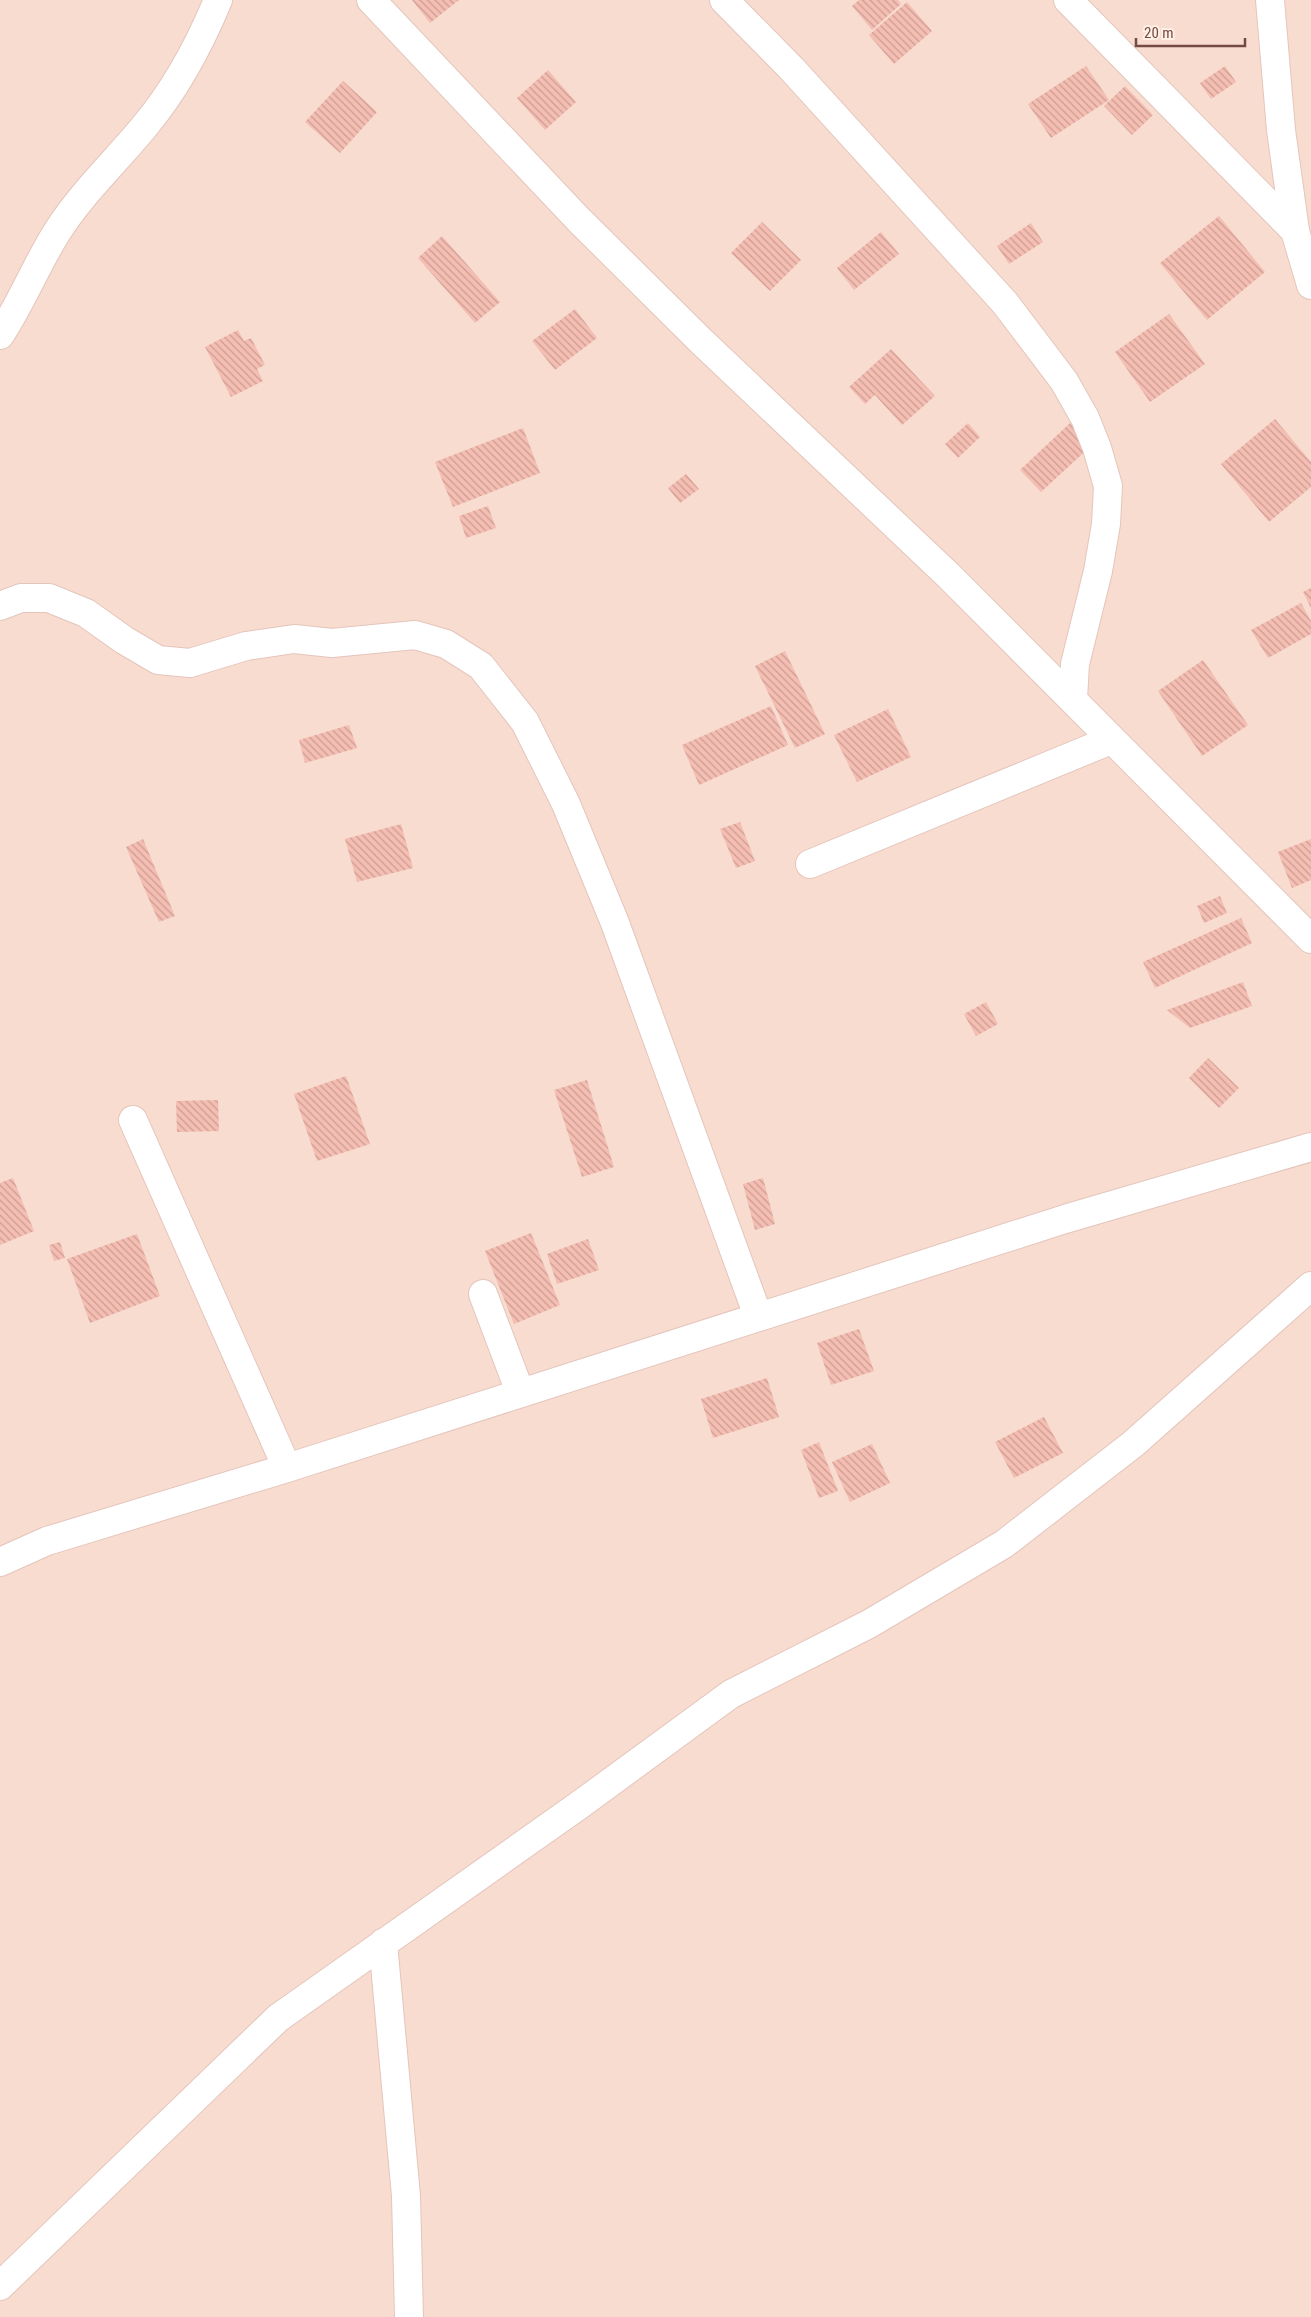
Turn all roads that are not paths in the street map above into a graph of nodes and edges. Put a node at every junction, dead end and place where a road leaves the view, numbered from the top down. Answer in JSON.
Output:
{"nodes":[{"id":1,"x":218,"y":0,"type":"edge"},
{"id":2,"x":371,"y":0,"type":"edge"},
{"id":3,"x":724,"y":0,"type":"edge"},
{"id":4,"x":1068,"y":0,"type":"edge"},
{"id":5,"x":1270,"y":0,"type":"edge"},
{"id":6,"x":1295,"y":231,"type":"junction"},
{"id":7,"x":1311,"y":286,"type":"edge"},
{"id":8,"x":0,"y":335,"type":"edge"},
{"id":9,"x":0,"y":606,"type":"edge"},
{"id":10,"x":1073,"y":699,"type":"junction"},
{"id":11,"x":1111,"y":740,"type":"junction"},
{"id":12,"x":810,"y":864,"type":"dead end"},
{"id":13,"x":1311,"y":939,"type":"edge"},
{"id":14,"x":133,"y":1120,"type":"dead end"},
{"id":15,"x":1311,"y":1147,"type":"edge"},
{"id":16,"x":1311,"y":1286,"type":"edge"},
{"id":17,"x":483,"y":1294,"type":"dead end"},
{"id":18,"x":758,"y":1316,"type":"junction"},
{"id":19,"x":520,"y":1392,"type":"junction"},
{"id":20,"x":287,"y":1468,"type":"junction"},
{"id":21,"x":0,"y":1562,"type":"edge"},
{"id":22,"x":383,"y":1942,"type":"junction"},
{"id":23,"x":0,"y":2286,"type":"edge"},
{"id":24,"x":409,"y":2317,"type":"edge"}],
"edges":[{"from":1,"to":8,"type":"street"},
{"from":2,"to":10,"type":"street"},
{"from":3,"to":10,"type":"street"},
{"from":4,"to":6,"type":"street"},
{"from":5,"to":6,"type":"street"},
{"from":6,"to":7,"type":"street"},
{"from":9,"to":18,"type":"street"},
{"from":10,"to":11,"type":"street"},
{"from":11,"to":12,"type":"street"},
{"from":11,"to":13,"type":"street"},
{"from":14,"to":20,"type":"street"},
{"from":15,"to":18,"type":"street"},
{"from":16,"to":22,"type":"street"},
{"from":17,"to":19,"type":"street"},
{"from":18,"to":19,"type":"street"},
{"from":19,"to":20,"type":"street"},
{"from":20,"to":21,"type":"street"},
{"from":22,"to":23,"type":"street"},
{"from":22,"to":24,"type":"street"}]}
